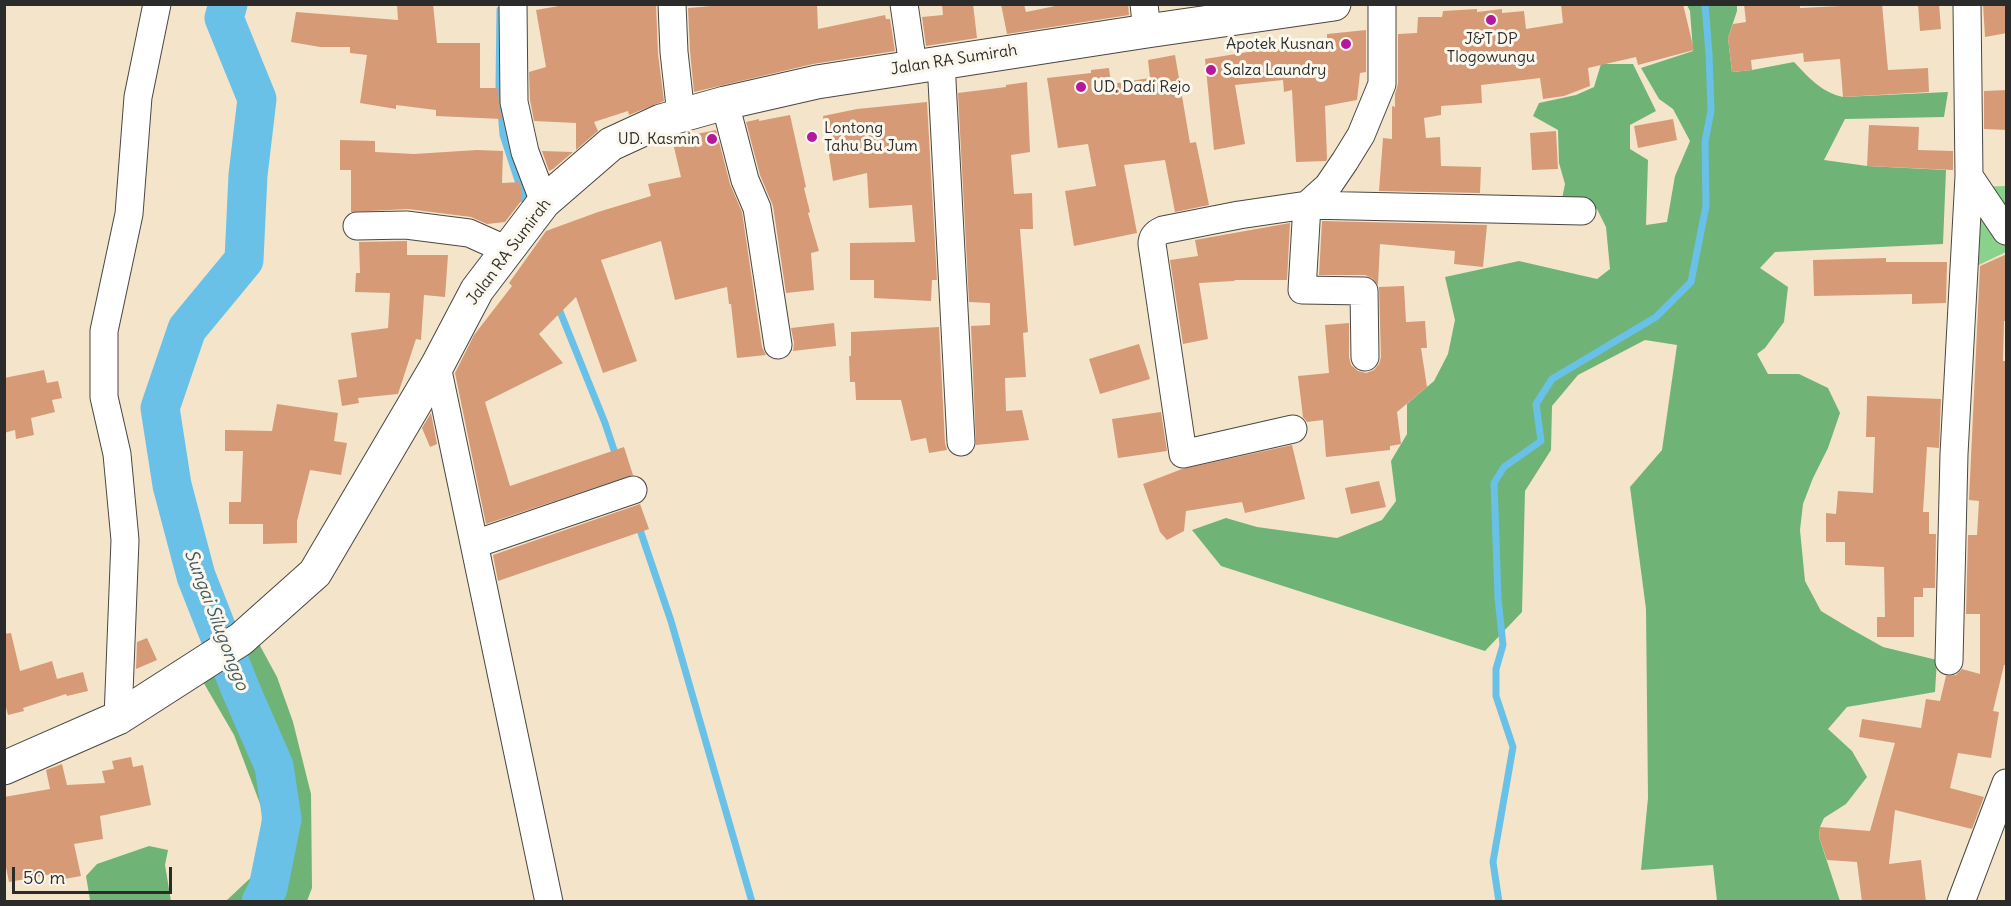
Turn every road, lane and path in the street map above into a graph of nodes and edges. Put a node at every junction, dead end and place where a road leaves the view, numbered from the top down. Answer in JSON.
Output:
{"nodes":[{"id":1,"x":157,"y":4,"type":"edge"},
{"id":2,"x":513,"y":4,"type":"edge"},
{"id":3,"x":672,"y":4,"type":"edge"},
{"id":4,"x":904,"y":4,"type":"edge"},
{"id":5,"x":1334,"y":4,"type":"edge"},
{"id":6,"x":1382,"y":4,"type":"edge"},
{"id":7,"x":1966,"y":4,"type":"edge"},
{"id":8,"x":1146,"y":18,"type":"edge"},
{"id":9,"x":927,"y":64,"type":"junction"},
{"id":10,"x":725,"y":104,"type":"junction"},
{"id":11,"x":681,"y":116,"type":"junction"},
{"id":12,"x":1969,"y":176,"type":"junction"},
{"id":13,"x":1307,"y":205,"type":"junction"},
{"id":14,"x":540,"y":207,"type":"junction"},
{"id":15,"x":1582,"y":211,"type":"dead end"},
{"id":16,"x":357,"y":226,"type":"dead end"},
{"id":17,"x":2007,"y":231,"type":"edge"},
{"id":18,"x":507,"y":250,"type":"junction"},
{"id":19,"x":778,"y":345,"type":"dead end"},
{"id":20,"x":1365,"y":357,"type":"dead end"},
{"id":21,"x":436,"y":366,"type":"junction"},
{"id":22,"x":1293,"y":429,"type":"dead end"},
{"id":23,"x":961,"y":442,"type":"dead end"},
{"id":24,"x":633,"y":490,"type":"dead end"},
{"id":25,"x":475,"y":544,"type":"junction"},
{"id":26,"x":1949,"y":661,"type":"dead end"},
{"id":27,"x":118,"y":718,"type":"junction"},
{"id":28,"x":4,"y":768,"type":"edge"},
{"id":29,"x":2007,"y":783,"type":"edge"},
{"id":30,"x":549,"y":902,"type":"edge"},
{"id":31,"x":1961,"y":902,"type":"edge"}],
"edges":[{"from":1,"to":27,"type":"street"},
{"from":2,"to":14,"type":"street"},
{"from":3,"to":11,"type":"street"},
{"from":4,"to":9,"type":"street"},
{"from":5,"to":8,"type":"main road","name":"Jalan RA Sumirah"},
{"from":6,"to":13,"type":"street"},
{"from":7,"to":12,"type":"street"},
{"from":8,"to":9,"type":"main road","name":"Jalan RA Sumirah"},
{"from":9,"to":10,"type":"main road","name":"Jalan RA Sumirah"},
{"from":9,"to":23,"type":"street"},
{"from":10,"to":11,"type":"main road","name":"Jalan RA Sumirah"},
{"from":10,"to":19,"type":"street"},
{"from":11,"to":14,"type":"main road","name":"Jalan RA Sumirah"},
{"from":12,"to":17,"type":"street"},
{"from":12,"to":26,"type":"street"},
{"from":13,"to":15,"type":"street"},
{"from":13,"to":20,"type":"street"},
{"from":13,"to":22,"type":"street"},
{"from":14,"to":18,"type":"main road","name":"Jalan RA Sumirah"},
{"from":16,"to":18,"type":"street"},
{"from":18,"to":21,"type":"main road","name":"Jalan RA Sumirah"},
{"from":21,"to":25,"type":"street"},
{"from":21,"to":27,"type":"main road","name":"Jalan RA Sumirah"},
{"from":24,"to":25,"type":"street"},
{"from":25,"to":30,"type":"street"},
{"from":27,"to":28,"type":"main road","name":"Jalan RA Sumirah"},
{"from":29,"to":31,"type":"street"}]}
